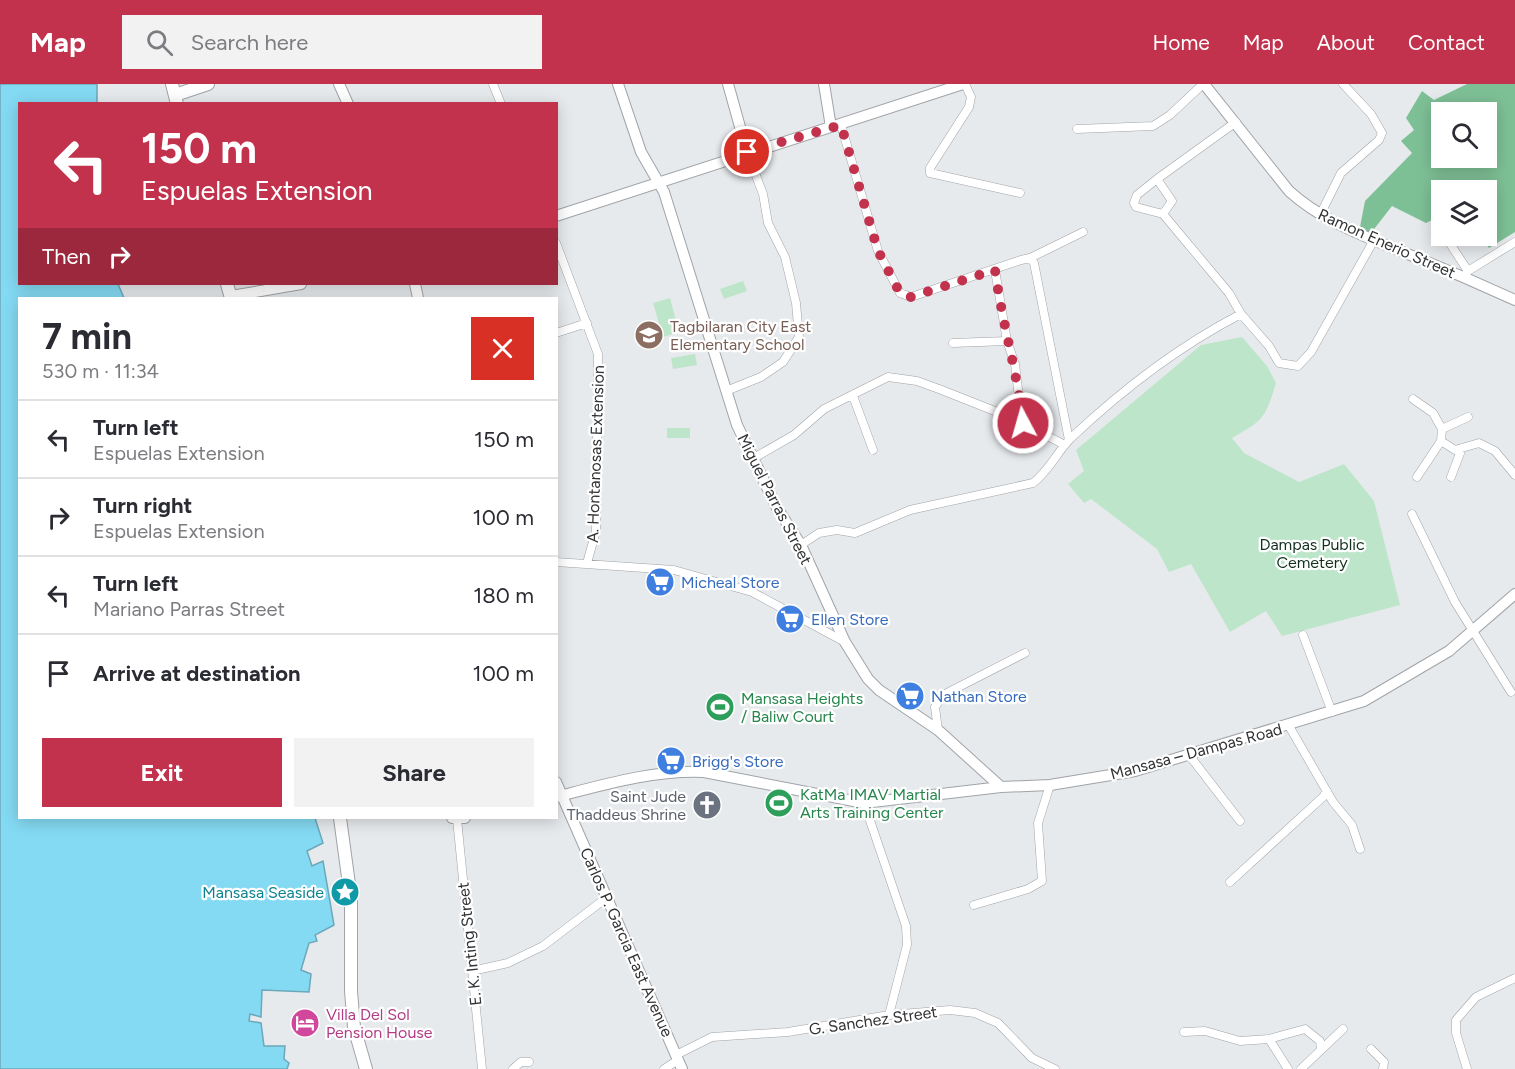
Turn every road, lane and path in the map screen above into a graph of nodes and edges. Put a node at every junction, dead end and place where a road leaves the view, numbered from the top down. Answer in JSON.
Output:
{"nodes":[{"id":1,"x":208,"y":84,"type":"edge"},
{"id":2,"x":339,"y":84,"type":"edge"},
{"id":3,"x":493,"y":84,"type":"edge"},
{"id":4,"x":618,"y":84,"type":"edge"},
{"id":5,"x":728,"y":84,"type":"edge"},
{"id":6,"x":824,"y":84,"type":"edge"},
{"id":7,"x":964,"y":84,"type":"edge"},
{"id":8,"x":1204,"y":84,"type":"edge"},
{"id":9,"x":1342,"y":84,"type":"edge"},
{"id":10,"x":174,"y":94,"type":"edge"},
{"id":11,"x":347,"y":102,"type":"edge"},
{"id":12,"x":500,"y":102,"type":"edge"},
{"id":13,"x":1236,"y":122,"type":"junction"},
{"id":14,"x":836,"y":126,"type":"junction"},
{"id":15,"x":1077,"y":129,"type":"dead end"},
{"id":16,"x":747,"y":152,"type":"junction"},
{"id":17,"x":1157,"y":178,"type":"junction"},
{"id":18,"x":657,"y":183,"type":"junction"},
{"id":19,"x":1020,"y":193,"type":"dead end"},
{"id":20,"x":1163,"y":214,"type":"junction"},
{"id":21,"x":558,"y":215,"type":"edge"},
{"id":22,"x":1320,"y":215,"type":"junction"},
{"id":23,"x":1083,"y":232,"type":"dead end"},
{"id":24,"x":1374,"y":240,"type":"junction"},
{"id":25,"x":1515,"y":242,"type":"edge"},
{"id":26,"x":1451,"y":246,"type":"edge"},
{"id":27,"x":558,"y":248,"type":"edge"},
{"id":28,"x":1030,"y":258,"type":"junction"},
{"id":29,"x":995,"y":270,"type":"junction"},
{"id":30,"x":1466,"y":274,"type":"junction"},
{"id":31,"x":296,"y":285,"type":"edge"},
{"id":32,"x":231,"y":297,"type":"edge"},
{"id":33,"x":1515,"y":300,"type":"edge"},
{"id":34,"x":1241,"y":314,"type":"junction"},
{"id":35,"x":587,"y":323,"type":"junction"},
{"id":36,"x":558,"y":332,"type":"edge"},
{"id":37,"x":1007,"y":341,"type":"junction"},
{"id":38,"x":953,"y":343,"type":"dead end"},
{"id":39,"x":726,"y":391,"type":"junction"},
{"id":40,"x":853,"y":396,"type":"junction"},
{"id":41,"x":1413,"y":399,"type":"dead end"},
{"id":42,"x":1468,"y":417,"type":"dead end"},
{"id":43,"x":1023,"y":423,"type":"junction"},
{"id":44,"x":1442,"y":429,"type":"junction"},
{"id":45,"x":1441,"y":441,"type":"junction"},
{"id":46,"x":1067,"y":443,"type":"junction"},
{"id":47,"x":1462,"y":448,"type":"junction"},
{"id":48,"x":873,"y":450,"type":"dead end"},
{"id":49,"x":752,"y":459,"type":"junction"},
{"id":50,"x":1515,"y":475,"type":"edge"},
{"id":51,"x":1417,"y":477,"type":"dead end"},
{"id":52,"x":1451,"y":477,"type":"dead end"},
{"id":53,"x":1412,"y":514,"type":"dead end"},
{"id":54,"x":801,"y":545,"type":"junction"},
{"id":55,"x":558,"y":562,"type":"edge"},
{"id":56,"x":587,"y":563,"type":"junction"},
{"id":57,"x":1515,"y":594,"type":"edge"},
{"id":58,"x":1473,"y":633,"type":"junction"},
{"id":59,"x":1303,"y":635,"type":"dead end"},
{"id":60,"x":845,"y":642,"type":"junction"},
{"id":61,"x":1025,"y":653,"type":"dead end"},
{"id":62,"x":1511,"y":693,"type":"dead end"},
{"id":63,"x":1332,"y":712,"type":"junction"},
{"id":64,"x":1289,"y":726,"type":"junction"},
{"id":65,"x":938,"y":730,"type":"junction"},
{"id":66,"x":1189,"y":755,"type":"junction"},
{"id":67,"x":1050,"y":785,"type":"junction"},
{"id":68,"x":1001,"y":787,"type":"junction"},
{"id":69,"x":1327,"y":791,"type":"junction"},
{"id":70,"x":560,"y":796,"type":"edge"},
{"id":71,"x":864,"y":803,"type":"junction"},
{"id":72,"x":340,"y":819,"type":"edge"},
{"id":73,"x":458,"y":819,"type":"edge"},
{"id":74,"x":1240,"y":821,"type":"dead end"},
{"id":75,"x":1360,"y":849,"type":"dead end"},
{"id":76,"x":1230,"y":882,"type":"dead end"},
{"id":77,"x":610,"y":900,"type":"junction"},
{"id":78,"x":974,"y":905,"type":"dead end"},
{"id":79,"x":472,"y":971,"type":"junction"},
{"id":80,"x":1515,"y":978,"type":"edge"},
{"id":81,"x":889,"y":1015,"type":"junction"},
{"id":82,"x":1343,"y":1029,"type":"dead end"},
{"id":83,"x":1184,"y":1032,"type":"dead end"},
{"id":84,"x":1269,"y":1039,"type":"junction"},
{"id":85,"x":1371,"y":1049,"type":"dead end"},
{"id":86,"x":1321,"y":1050,"type":"junction"},
{"id":87,"x":530,"y":1062,"type":"dead end"},
{"id":88,"x":679,"y":1062,"type":"edge"},
{"id":89,"x":366,"y":1069,"type":"edge"},
{"id":90,"x":482,"y":1069,"type":"edge"},
{"id":91,"x":513,"y":1069,"type":"edge"},
{"id":92,"x":664,"y":1069,"type":"edge"},
{"id":93,"x":1055,"y":1069,"type":"edge"},
{"id":94,"x":1288,"y":1069,"type":"edge"},
{"id":95,"x":1301,"y":1069,"type":"edge"},
{"id":96,"x":1383,"y":1069,"type":"edge"},
{"id":97,"x":1467,"y":1069,"type":"edge"}],
"edges":[{"from":1,"to":10,"type":"main road"},
{"from":2,"to":11,"type":"main road"},
{"from":3,"to":12,"type":"street"},
{"from":4,"to":18,"type":"main road","name":"Miguel Parras Street"},
{"from":5,"to":16,"type":"main road"},
{"from":6,"to":14,"type":"main road"},
{"from":7,"to":14,"type":"main road"},
{"from":7,"to":19,"type":"street"},
{"from":8,"to":13,"type":"main road","name":"Ramon Enerio Street"},
{"from":8,"to":15,"type":"street"},
{"from":9,"to":22,"type":"street"},
{"from":13,"to":17,"type":"street"},
{"from":13,"to":22,"type":"main road","name":"Ramon Enerio Street"},
{"from":14,"to":16,"type":"main road"},
{"from":14,"to":29,"type":"street"},
{"from":16,"to":18,"type":"main road"},
{"from":16,"to":39,"type":"street"},
{"from":17,"to":20,"type":"street"},
{"from":17,"to":20,"type":"street"},
{"from":18,"to":21,"type":"main road"},
{"from":18,"to":39,"type":"main road","name":"Miguel Parras Street"},
{"from":20,"to":34,"type":"street"},
{"from":22,"to":24,"type":"main road","name":"Ramon Enerio Street"},
{"from":23,"to":28,"type":"street"},
{"from":24,"to":30,"type":"main road","name":"Ramon Enerio Street"},
{"from":24,"to":34,"type":"street"},
{"from":25,"to":30,"type":"street"},
{"from":26,"to":30,"type":"street"},
{"from":27,"to":35,"type":"street","name":"A. Hontanosas Extension"},
{"from":28,"to":29,"type":"street"},
{"from":28,"to":46,"type":"street"},
{"from":29,"to":37,"type":"street"},
{"from":30,"to":33,"type":"main road","name":"Ramon Enerio Street"},
{"from":31,"to":32,"type":"main road"},
{"from":34,"to":46,"type":"street"},
{"from":35,"to":36,"type":"street"},
{"from":35,"to":56,"type":"street","name":"A. Hontanosas Extension"},
{"from":37,"to":38,"type":"street"},
{"from":37,"to":43,"type":"street"},
{"from":39,"to":49,"type":"main road","name":"Miguel Parras Street"},
{"from":40,"to":43,"type":"street"},
{"from":40,"to":48,"type":"street"},
{"from":40,"to":49,"type":"street"},
{"from":41,"to":44,"type":"street"},
{"from":42,"to":44,"type":"street"},
{"from":43,"to":46,"type":"street"},
{"from":44,"to":45,"type":"street"},
{"from":45,"to":47,"type":"street"},
{"from":45,"to":51,"type":"street"},
{"from":46,"to":54,"type":"street"},
{"from":47,"to":50,"type":"street"},
{"from":47,"to":52,"type":"street"},
{"from":49,"to":54,"type":"main road","name":"Miguel Parras Street"},
{"from":53,"to":58,"type":"street"},
{"from":54,"to":60,"type":"main road","name":"Miguel Parras Street"},
{"from":55,"to":56,"type":"street"},
{"from":56,"to":60,"type":"street"},
{"from":57,"to":58,"type":"main road","name":"Mansasa – Dampas Road"},
{"from":58,"to":62,"type":"street"},
{"from":58,"to":63,"type":"main road","name":"Mansasa – Dampas Road"},
{"from":59,"to":63,"type":"street"},
{"from":60,"to":65,"type":"main road","name":"Miguel Parras Street"},
{"from":61,"to":65,"type":"street"},
{"from":63,"to":64,"type":"main road","name":"Mansasa – Dampas Road"},
{"from":64,"to":66,"type":"main road","name":"Mansasa – Dampas Road"},
{"from":64,"to":69,"type":"street"},
{"from":65,"to":68,"type":"main road","name":"Miguel Parras Street"},
{"from":66,"to":67,"type":"main road","name":"Mansasa – Dampas Road"},
{"from":66,"to":74,"type":"street"},
{"from":67,"to":68,"type":"main road","name":"Mansasa – Dampas Road"},
{"from":67,"to":78,"type":"street"},
{"from":68,"to":71,"type":"main road","name":"Mansasa – Dampas Road"},
{"from":69,"to":75,"type":"street"},
{"from":69,"to":76,"type":"street"},
{"from":70,"to":71,"type":"main road","name":"Mansasa – Dampas Road"},
{"from":70,"to":77,"type":"main road","name":"Carlos P. Garcia East Avenue"},
{"from":71,"to":81,"type":"street"},
{"from":72,"to":89,"type":"main road"},
{"from":73,"to":79,"type":"street","name":"E. K. Inting Street"},
{"from":77,"to":79,"type":"street"},
{"from":77,"to":88,"type":"main road","name":"Carlos P. Garcia East Avenue"},
{"from":79,"to":90,"type":"street","name":"E. K. Inting Street"},
{"from":80,"to":97,"type":"street"},
{"from":81,"to":88,"type":"street","name":"G. Sanchez Street"},
{"from":81,"to":93,"type":"street","name":"G. Sanchez Street"},
{"from":82,"to":86,"type":"street"},
{"from":83,"to":84,"type":"street"},
{"from":84,"to":86,"type":"street"},
{"from":84,"to":94,"type":"street"},
{"from":85,"to":96,"type":"street"},
{"from":86,"to":95,"type":"street"},
{"from":87,"to":91,"type":"street"},
{"from":88,"to":92,"type":"street","name":"G. Sanchez Street"}]}
